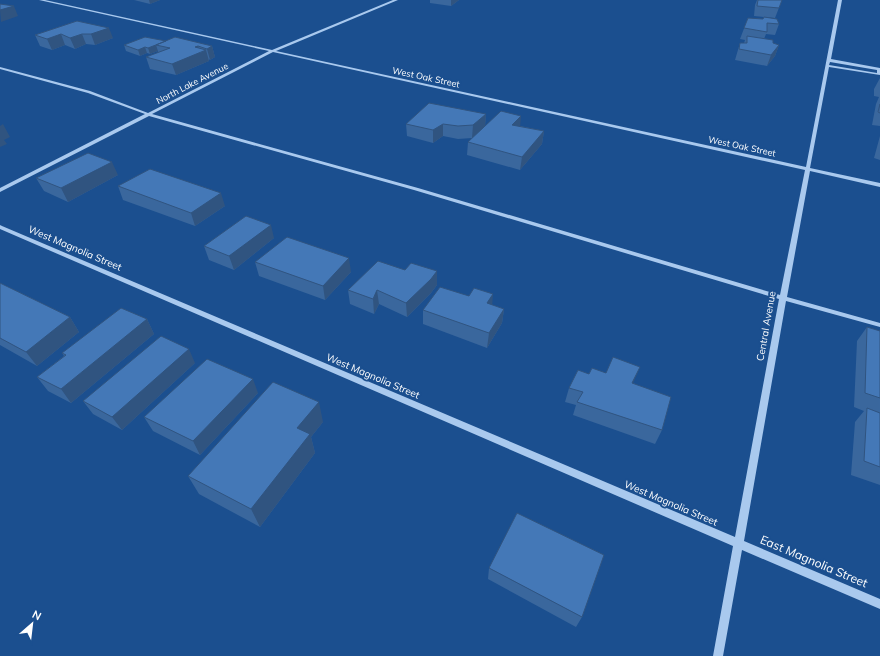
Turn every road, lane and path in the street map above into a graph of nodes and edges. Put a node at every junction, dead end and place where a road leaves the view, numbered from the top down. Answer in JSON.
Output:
{"nodes":[{"id":1,"x":42,"y":0,"type":"edge"},
{"id":2,"x":396,"y":0,"type":"edge"},
{"id":3,"x":840,"y":0,"type":"edge"},
{"id":4,"x":272,"y":51,"type":"junction"},
{"id":5,"x":828,"y":63,"type":"junction"},
{"id":6,"x":0,"y":68,"type":"edge"},
{"id":7,"x":148,"y":114,"type":"junction"},
{"id":8,"x":807,"y":169,"type":"junction"},
{"id":9,"x":880,"y":185,"type":"edge"},
{"id":10,"x":0,"y":190,"type":"edge"},
{"id":11,"x":0,"y":227,"type":"edge"},
{"id":12,"x":783,"y":298,"type":"junction"},
{"id":13,"x":880,"y":325,"type":"edge"},
{"id":14,"x":738,"y":543,"type":"junction"},
{"id":15,"x":880,"y":604,"type":"edge"},
{"id":16,"x":718,"y":656,"type":"edge"}],
"edges":[{"from":1,"to":4,"type":"street","name":"West Oak Street"},
{"from":2,"to":4,"type":"street","name":"North Lake Avenue"},
{"from":3,"to":5,"type":"street","name":"Central Avenue"},
{"from":4,"to":7,"type":"street","name":"North Lake Avenue"},
{"from":4,"to":8,"type":"street","name":"West Oak Street"},
{"from":5,"to":5,"type":"street"},
{"from":5,"to":8,"type":"street","name":"Central Avenue"},
{"from":6,"to":7,"type":"street"},
{"from":7,"to":10,"type":"street","name":"North Lake Avenue"},
{"from":7,"to":12,"type":"street"},
{"from":8,"to":9,"type":"street","name":"West Oak Street"},
{"from":8,"to":12,"type":"street","name":"Central Avenue"},
{"from":11,"to":14,"type":"street","name":"West Magnolia Street"},
{"from":12,"to":13,"type":"street"},
{"from":12,"to":14,"type":"street","name":"Central Avenue"},
{"from":14,"to":15,"type":"street","name":"East Magnolia Street"},
{"from":14,"to":16,"type":"street","name":"Central Avenue"}]}
